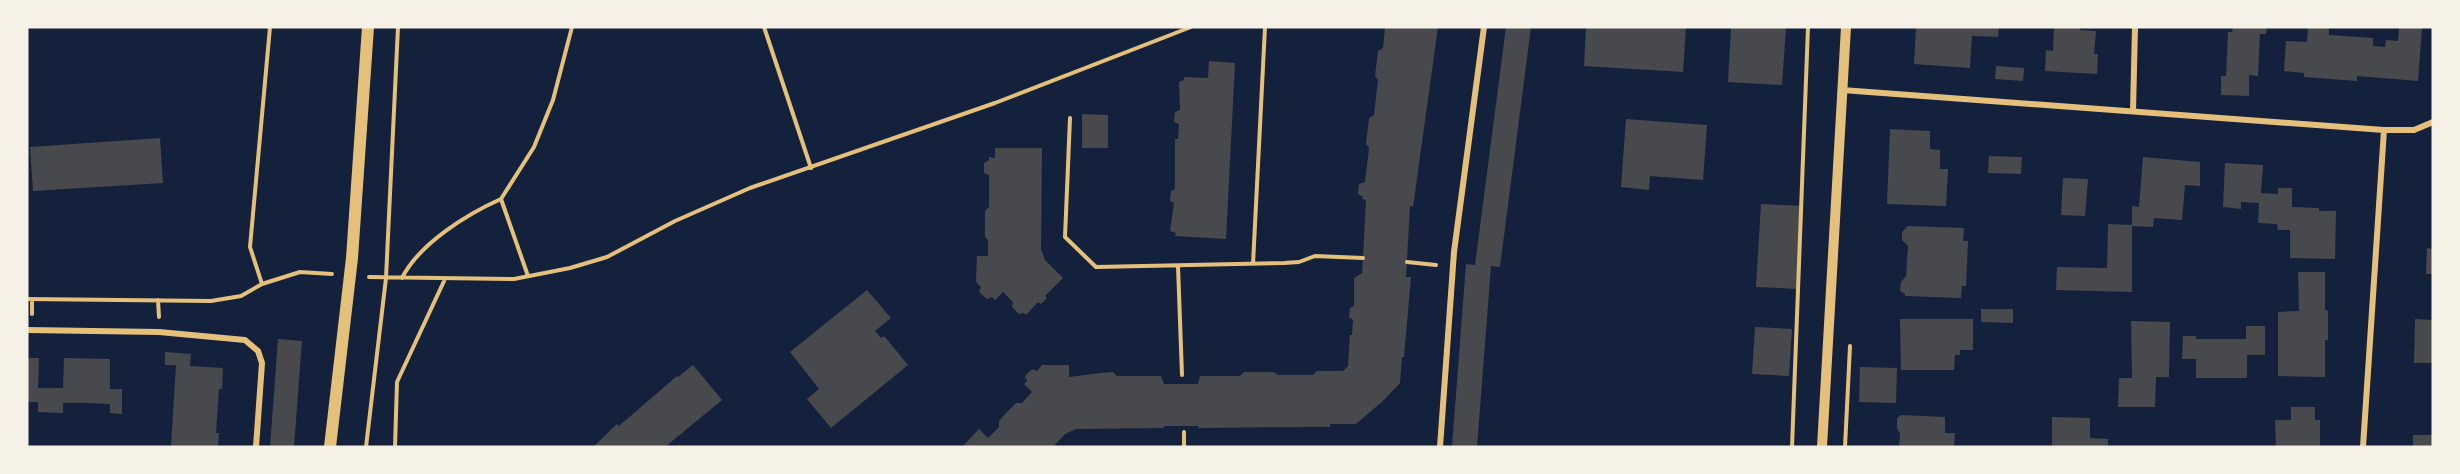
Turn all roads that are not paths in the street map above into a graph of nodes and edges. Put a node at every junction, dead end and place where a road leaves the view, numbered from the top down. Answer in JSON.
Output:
{"nodes":[{"id":1,"x":368,"y":27,"type":"edge"},
{"id":2,"x":1484,"y":27,"type":"edge"},
{"id":3,"x":1846,"y":27,"type":"edge"},
{"id":4,"x":2135,"y":27,"type":"edge"},
{"id":5,"x":1841,"y":90,"type":"junction"},
{"id":6,"x":2133,"y":111,"type":"junction"},
{"id":7,"x":2433,"y":122,"type":"edge"},
{"id":8,"x":2384,"y":130,"type":"junction"},
{"id":9,"x":27,"y":330,"type":"edge"},
{"id":10,"x":256,"y":447,"type":"edge"},
{"id":11,"x":330,"y":447,"type":"edge"},
{"id":12,"x":1440,"y":447,"type":"edge"},
{"id":13,"x":1822,"y":447,"type":"edge"},
{"id":14,"x":2362,"y":447,"type":"edge"}],
"edges":[{"from":1,"to":11,"type":"main road"},
{"from":2,"to":12,"type":"street"},
{"from":3,"to":5,"type":"street"},
{"from":4,"to":6,"type":"street"},
{"from":5,"to":6,"type":"street"},
{"from":5,"to":13,"type":"street"},
{"from":6,"to":8,"type":"street"},
{"from":7,"to":8,"type":"street"},
{"from":8,"to":14,"type":"street"},
{"from":9,"to":10,"type":"street"}]}
